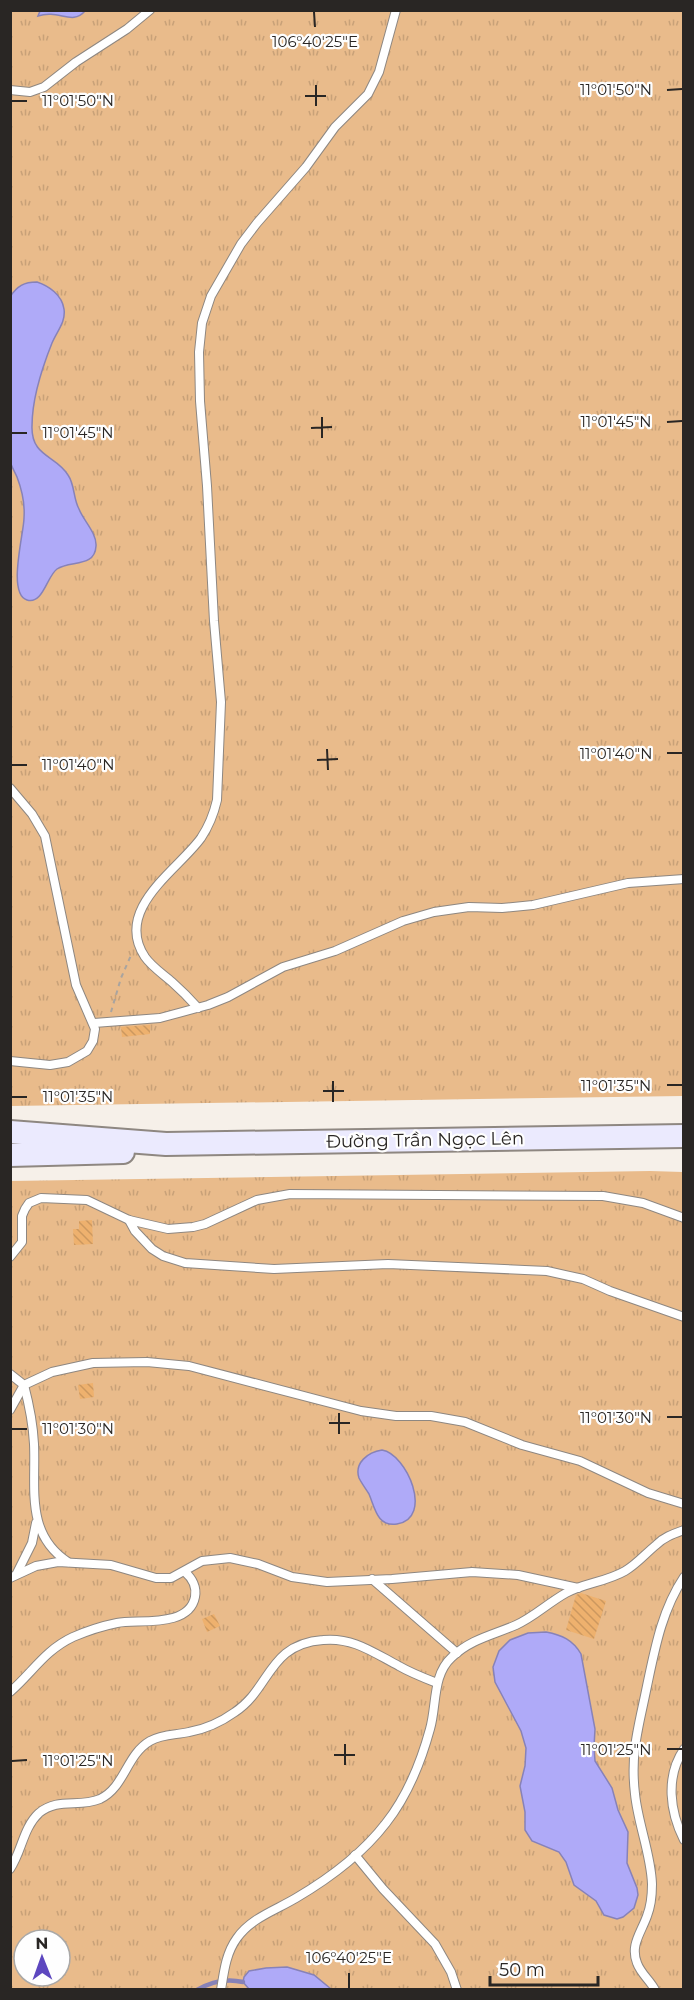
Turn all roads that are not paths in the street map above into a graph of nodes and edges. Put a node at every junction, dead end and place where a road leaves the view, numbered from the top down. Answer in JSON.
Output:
{"nodes":[{"id":1,"x":150,"y":10,"type":"edge"},
{"id":2,"x":396,"y":10,"type":"edge"},
{"id":3,"x":10,"y":90,"type":"edge"},
{"id":4,"x":10,"y":788,"type":"edge"},
{"id":5,"x":684,"y":879,"type":"edge"},
{"id":6,"x":198,"y":1008,"type":"junction"},
{"id":7,"x":94,"y":1023,"type":"junction"},
{"id":8,"x":10,"y":1061,"type":"edge"},
{"id":9,"x":10,"y":1132,"type":"edge"},
{"id":10,"x":684,"y":1136,"type":"edge"},
{"id":11,"x":166,"y":1144,"type":"junction"},
{"id":12,"x":10,"y":1155,"type":"edge"},
{"id":13,"x":684,"y":1218,"type":"edge"},
{"id":14,"x":129,"y":1220,"type":"junction"},
{"id":15,"x":10,"y":1257,"type":"edge"},
{"id":16,"x":684,"y":1317,"type":"edge"},
{"id":17,"x":10,"y":1374,"type":"edge"},
{"id":18,"x":24,"y":1385,"type":"junction"},
{"id":19,"x":10,"y":1410,"type":"edge"},
{"id":20,"x":684,"y":1504,"type":"edge"},
{"id":21,"x":37,"y":1522,"type":"junction"},
{"id":22,"x":684,"y":1530,"type":"edge"},
{"id":23,"x":69,"y":1562,"type":"junction"},
{"id":24,"x":185,"y":1572,"type":"junction"},
{"id":25,"x":13,"y":1576,"type":"edge"},
{"id":26,"x":684,"y":1578,"type":"edge"},
{"id":27,"x":372,"y":1579,"type":"junction"},
{"id":28,"x":578,"y":1588,"type":"junction"},
{"id":29,"x":457,"y":1653,"type":"junction"},
{"id":30,"x":437,"y":1683,"type":"junction"},
{"id":31,"x":10,"y":1692,"type":"edge"},
{"id":32,"x":684,"y":1749,"type":"edge"},
{"id":33,"x":684,"y":1840,"type":"edge"},
{"id":34,"x":355,"y":1855,"type":"junction"},
{"id":35,"x":10,"y":1869,"type":"edge"},
{"id":36,"x":221,"y":1989,"type":"edge"},
{"id":37,"x":457,"y":1989,"type":"edge"},
{"id":38,"x":656,"y":1989,"type":"edge"}],
"edges":[{"from":1,"to":3,"type":"lane"},
{"from":2,"to":6,"type":"lane"},
{"from":4,"to":7,"type":"lane"},
{"from":5,"to":6,"type":"lane"},
{"from":6,"to":7,"type":"lane"},
{"from":7,"to":8,"type":"lane"},
{"from":9,"to":11,"type":"street","name":"Đường Trần Ngọc Lên"},
{"from":10,"to":11,"type":"street","name":"Đường Trần Ngọc Lên"},
{"from":11,"to":12,"type":"street","name":"Đường Trần Ngọc Lên"},
{"from":13,"to":14,"type":"lane"},
{"from":14,"to":15,"type":"lane"},
{"from":14,"to":16,"type":"lane"},
{"from":17,"to":18,"type":"lane"},
{"from":18,"to":19,"type":"lane"},
{"from":18,"to":20,"type":"lane"},
{"from":18,"to":21,"type":"lane"},
{"from":21,"to":23,"type":"lane"},
{"from":21,"to":25,"type":"lane"},
{"from":22,"to":28,"type":"lane"},
{"from":23,"to":24,"type":"lane"},
{"from":23,"to":25,"type":"lane"},
{"from":24,"to":27,"type":"lane"},
{"from":24,"to":31,"type":"lane"},
{"from":26,"to":38,"type":"lane"},
{"from":27,"to":28,"type":"lane"},
{"from":27,"to":29,"type":"lane"},
{"from":28,"to":29,"type":"lane"},
{"from":29,"to":30,"type":"lane"},
{"from":30,"to":34,"type":"lane"},
{"from":30,"to":35,"type":"lane"},
{"from":32,"to":33,"type":"lane"},
{"from":34,"to":36,"type":"lane"},
{"from":34,"to":37,"type":"lane"}]}
